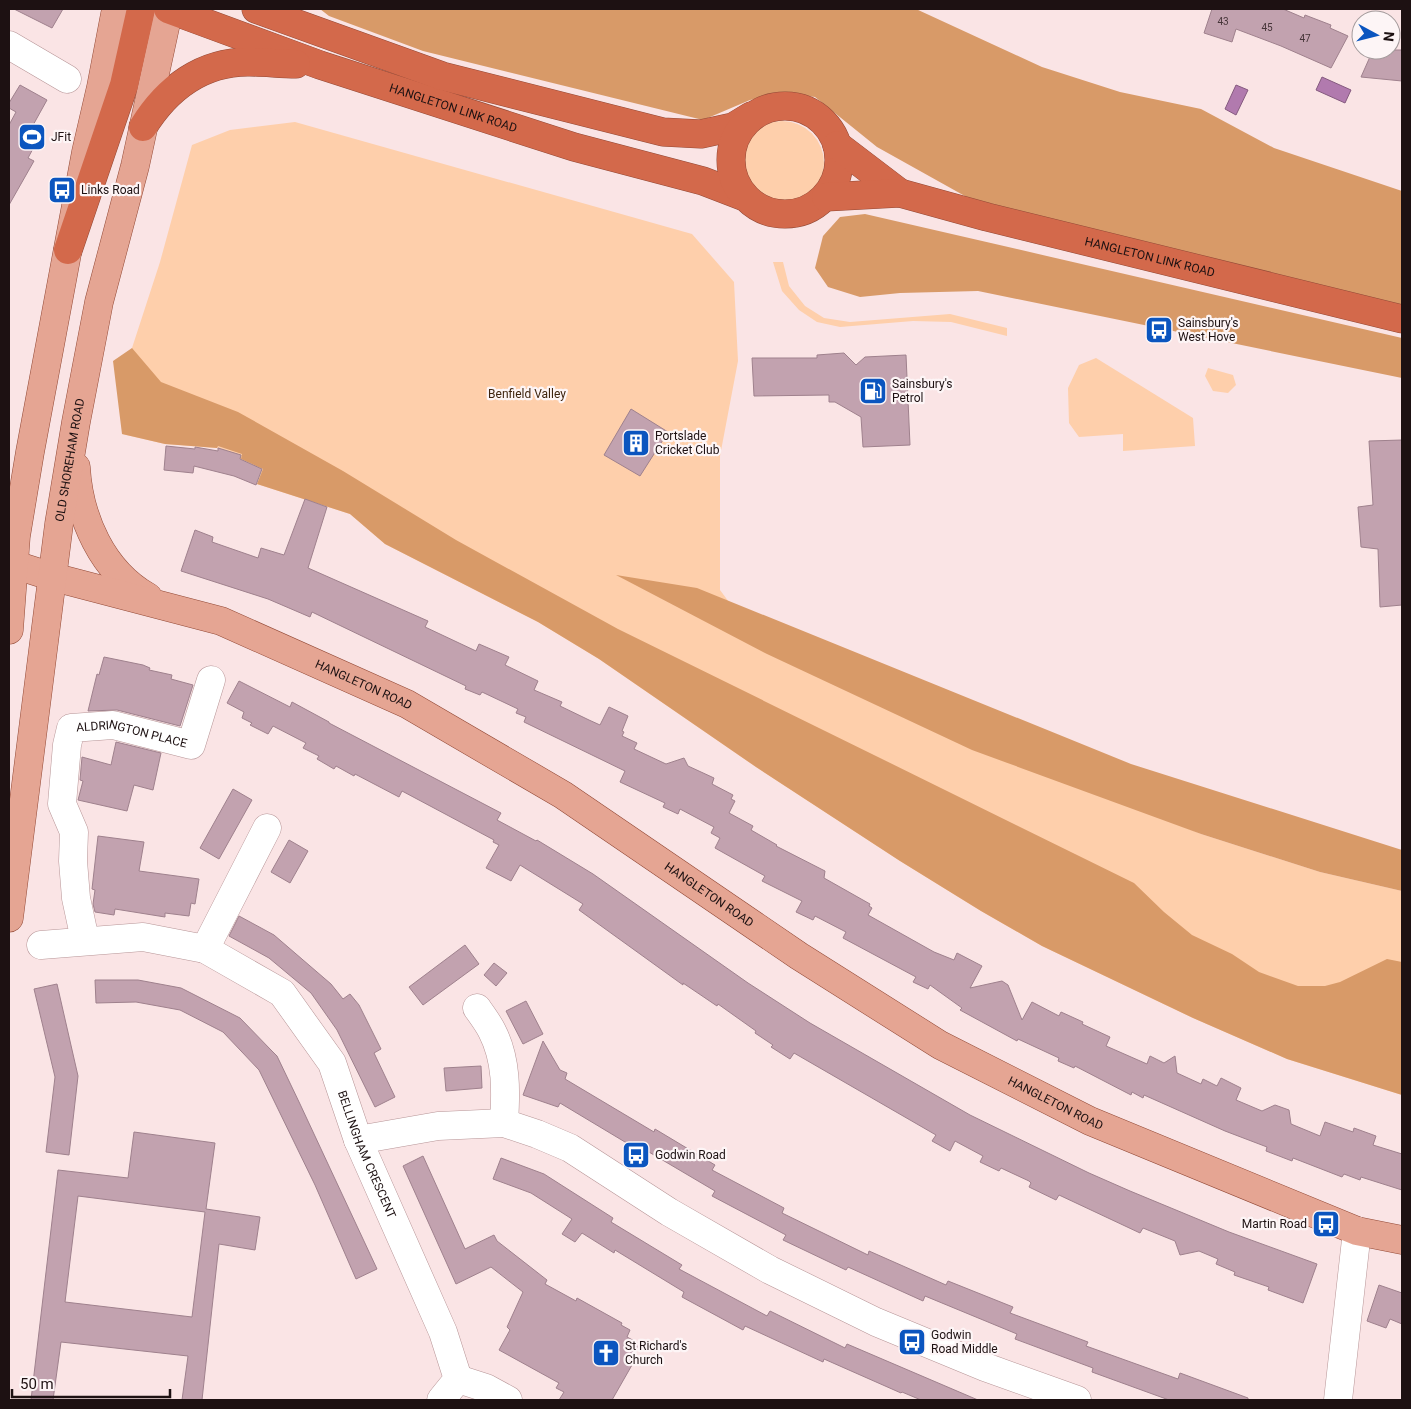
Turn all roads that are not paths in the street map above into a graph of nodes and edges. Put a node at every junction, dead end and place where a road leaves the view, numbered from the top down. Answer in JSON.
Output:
{"nodes":[{"id":1,"x":116,"y":9,"type":"edge"},
{"id":2,"x":141,"y":9,"type":"edge"},
{"id":3,"x":168,"y":9,"type":"edge"},
{"id":4,"x":256,"y":9,"type":"edge"},
{"id":5,"x":293,"y":17,"type":"edge"},
{"id":6,"x":9,"y":45,"type":"edge"},
{"id":7,"x":320,"y":65,"type":"junction"},
{"id":8,"x":67,"y":79,"type":"dead end"},
{"id":9,"x":752,"y":116,"type":"junction"},
{"id":10,"x":143,"y":127,"type":"junction"},
{"id":11,"x":837,"y":145,"type":"junction"},
{"id":12,"x":900,"y":193,"type":"junction"},
{"id":13,"x":742,"y":196,"type":"junction"},
{"id":14,"x":826,"y":197,"type":"junction"},
{"id":15,"x":68,"y":250,"type":"junction"},
{"id":16,"x":1402,"y":319,"type":"edge"},
{"id":17,"x":76,"y":422,"type":"junction"},
{"id":18,"x":11,"y":564,"type":"edge"},
{"id":19,"x":53,"y":577,"type":"junction"},
{"id":20,"x":164,"y":606,"type":"junction"},
{"id":21,"x":9,"y":630,"type":"edge"},
{"id":22,"x":211,"y":680,"type":"dead end"},
{"id":23,"x":267,"y":828,"type":"dead end"},
{"id":24,"x":9,"y":918,"type":"edge"},
{"id":25,"x":85,"y":940,"type":"junction"},
{"id":26,"x":41,"y":945,"type":"dead end"},
{"id":27,"x":205,"y":949,"type":"junction"},
{"id":28,"x":477,"y":1008,"type":"dead end"},
{"id":29,"x":504,"y":1123,"type":"junction"},
{"id":30,"x":358,"y":1140,"type":"junction"},
{"id":31,"x":1357,"y":1231,"type":"junction"},
{"id":32,"x":1402,"y":1240,"type":"edge"},
{"id":33,"x":458,"y":1379,"type":"junction"},
{"id":34,"x":441,"y":1400,"type":"edge"},
{"id":35,"x":508,"y":1400,"type":"edge"},
{"id":36,"x":1077,"y":1400,"type":"edge"},
{"id":37,"x":1338,"y":1400,"type":"edge"}],
"edges":[{"from":1,"to":15,"type":"main road"},
{"from":2,"to":15,"type":"highway"},
{"from":3,"to":7,"type":"highway","name":"HANGLETON LINK ROAD"},
{"from":3,"to":10,"type":"main road","name":"OLD SHOREHAM ROAD"},
{"from":4,"to":5,"type":"highway"},
{"from":5,"to":9,"type":"highway"},
{"from":6,"to":8,"type":"street"},
{"from":7,"to":10,"type":"highway"},
{"from":7,"to":13,"type":"highway","name":"HANGLETON LINK ROAD"},
{"from":9,"to":11,"type":"highway"},
{"from":9,"to":13,"type":"highway"},
{"from":10,"to":17,"type":"main road","name":"OLD SHOREHAM ROAD"},
{"from":11,"to":12,"type":"highway","name":"HANGLETON LINK ROAD"},
{"from":11,"to":14,"type":"highway"},
{"from":12,"to":14,"type":"highway","name":"HANGLETON LINK ROAD"},
{"from":12,"to":16,"type":"highway","name":"HANGLETON LINK ROAD"},
{"from":13,"to":14,"type":"highway"},
{"from":15,"to":18,"type":"main road"},
{"from":17,"to":19,"type":"main road","name":"OLD SHOREHAM ROAD"},
{"from":17,"to":20,"type":"main road"},
{"from":18,"to":19,"type":"main road","name":"HANGLETON ROAD"},
{"from":18,"to":21,"type":"main road"},
{"from":19,"to":20,"type":"main road","name":"HANGLETON ROAD"},
{"from":19,"to":24,"type":"main road","name":"OLD SHOREHAM ROAD"},
{"from":20,"to":31,"type":"main road","name":"HANGLETON ROAD"},
{"from":22,"to":25,"type":"street","name":"ALDRINGTON PLACE"},
{"from":23,"to":27,"type":"street"},
{"from":25,"to":26,"type":"street","name":"BELLINGHAM CRESCENT"},
{"from":25,"to":27,"type":"street","name":"BELLINGHAM CRESCENT"},
{"from":27,"to":30,"type":"street","name":"BELLINGHAM CRESCENT"},
{"from":28,"to":29,"type":"street"},
{"from":29,"to":30,"type":"street"},
{"from":29,"to":36,"type":"street"},
{"from":30,"to":33,"type":"street","name":"BELLINGHAM CRESCENT"},
{"from":31,"to":32,"type":"main road","name":"HANGLETON ROAD"},
{"from":31,"to":37,"type":"street"},
{"from":33,"to":34,"type":"street"},
{"from":33,"to":35,"type":"street"}]}
